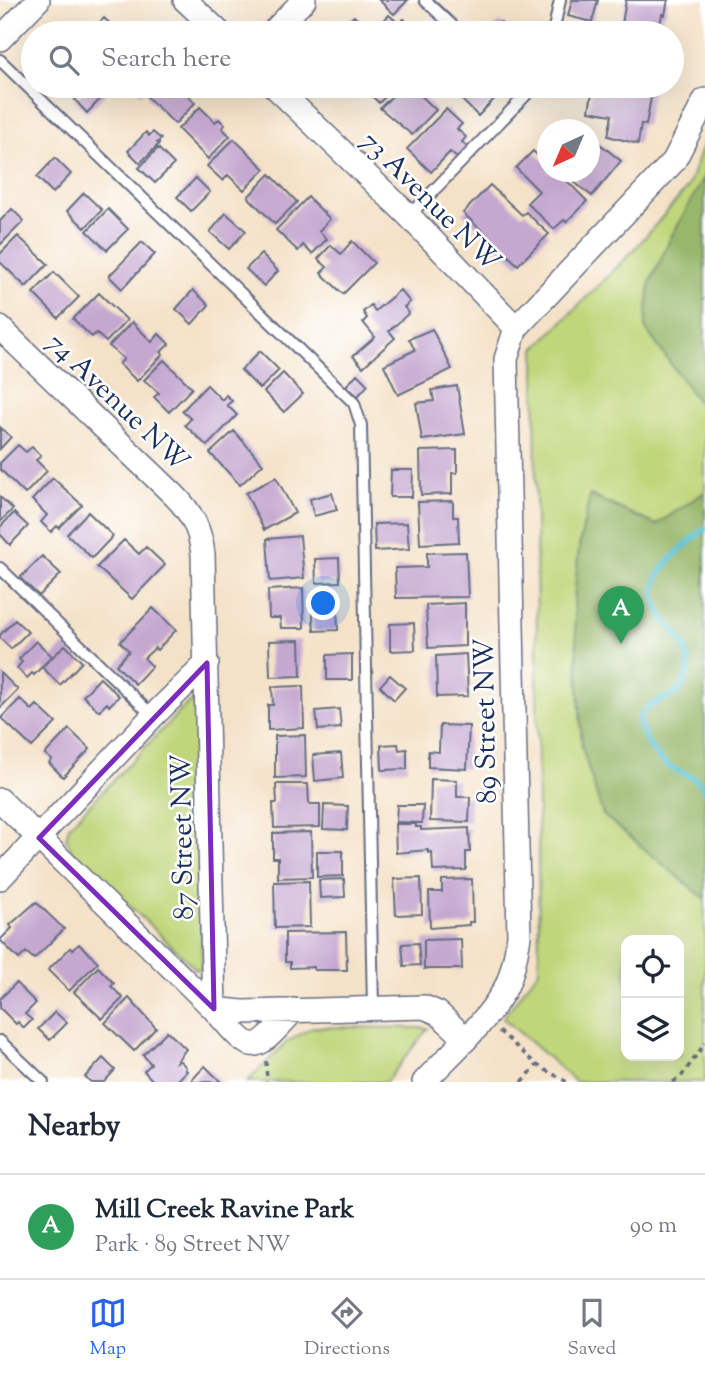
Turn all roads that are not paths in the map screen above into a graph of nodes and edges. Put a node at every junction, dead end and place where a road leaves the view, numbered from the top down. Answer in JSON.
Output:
{"nodes":[{"id":1,"x":38,"y":0,"type":"edge"},
{"id":2,"x":185,"y":0,"type":"edge"},
{"id":3,"x":304,"y":0,"type":"edge"},
{"id":4,"x":425,"y":0,"type":"edge"},
{"id":5,"x":560,"y":0,"type":"edge"},
{"id":6,"x":207,"y":21,"type":"edge"},
{"id":7,"x":284,"y":21,"type":"edge"},
{"id":8,"x":447,"y":21,"type":"edge"},
{"id":9,"x":556,"y":21,"type":"edge"},
{"id":10,"x":0,"y":39,"type":"edge"},
{"id":11,"x":0,"y":60,"type":"edge"},
{"id":12,"x":21,"y":80,"type":"edge"},
{"id":13,"x":39,"y":98,"type":"edge"},
{"id":14,"x":286,"y":98,"type":"edge"},
{"id":15,"x":520,"y":98,"type":"edge"},
{"id":16,"x":705,"y":100,"type":"edge"},
{"id":17,"x":409,"y":216,"type":"junction"},
{"id":18,"x":516,"y":327,"type":"junction"},
{"id":19,"x":0,"y":328,"type":"edge"},
{"id":20,"x":194,"y":519,"type":"joint"},
{"id":21,"x":0,"y":568,"type":"edge"},
{"id":22,"x":207,"y":663,"type":"junction"},
{"id":23,"x":153,"y":716,"type":"junction"},
{"id":24,"x":0,"y":800,"type":"edge"},
{"id":25,"x":39,"y":838,"type":"junction"},
{"id":26,"x":0,"y":878,"type":"edge"},
{"id":27,"x":373,"y":1007,"type":"junction"},
{"id":28,"x":214,"y":1009,"type":"junction"},
{"id":29,"x":294,"y":1010,"type":"junction"},
{"id":30,"x":465,"y":1038,"type":"junction"},
{"id":31,"x":0,"y":1041,"type":"edge"},
{"id":32,"x":43,"y":1082,"type":"edge"},
{"id":33,"x":424,"y":1082,"type":"edge"}],
"edges":[{"from":1,"to":10,"type":"street"},
{"from":2,"to":6,"type":"street"},
{"from":3,"to":7,"type":"street"},
{"from":4,"to":8,"type":"lane"},
{"from":5,"to":9,"type":"lane"},
{"from":11,"to":12,"type":"lane"},
{"from":13,"to":27,"type":"lane"},
{"from":14,"to":17,"type":"street","name":"73 Avenue NW"},
{"from":15,"to":17,"type":"lane"},
{"from":16,"to":18,"type":"street"},
{"from":17,"to":18,"type":"street","name":"73 Avenue NW"},
{"from":18,"to":30,"type":"street","name":"89 Street NW"},
{"from":19,"to":20,"type":"street","name":"74 Avenue NW"},
{"from":20,"to":22,"type":"street","name":"87 Street NW"},
{"from":21,"to":23,"type":"lane"},
{"from":22,"to":23,"type":"street","name":"87 Street NW"},
{"from":22,"to":28,"type":"street","name":"87 Street NW"},
{"from":23,"to":25,"type":"street","name":"87 Street NW"},
{"from":24,"to":25,"type":"street"},
{"from":25,"to":26,"type":"street","name":"87 Street NW"},
{"from":25,"to":28,"type":"street"},
{"from":27,"to":29,"type":"street"},
{"from":27,"to":30,"type":"street"},
{"from":28,"to":29,"type":"street"},
{"from":28,"to":29,"type":"street"},
{"from":30,"to":33,"type":"street","name":"89 Street NW"},
{"from":31,"to":32,"type":"lane"}]}
